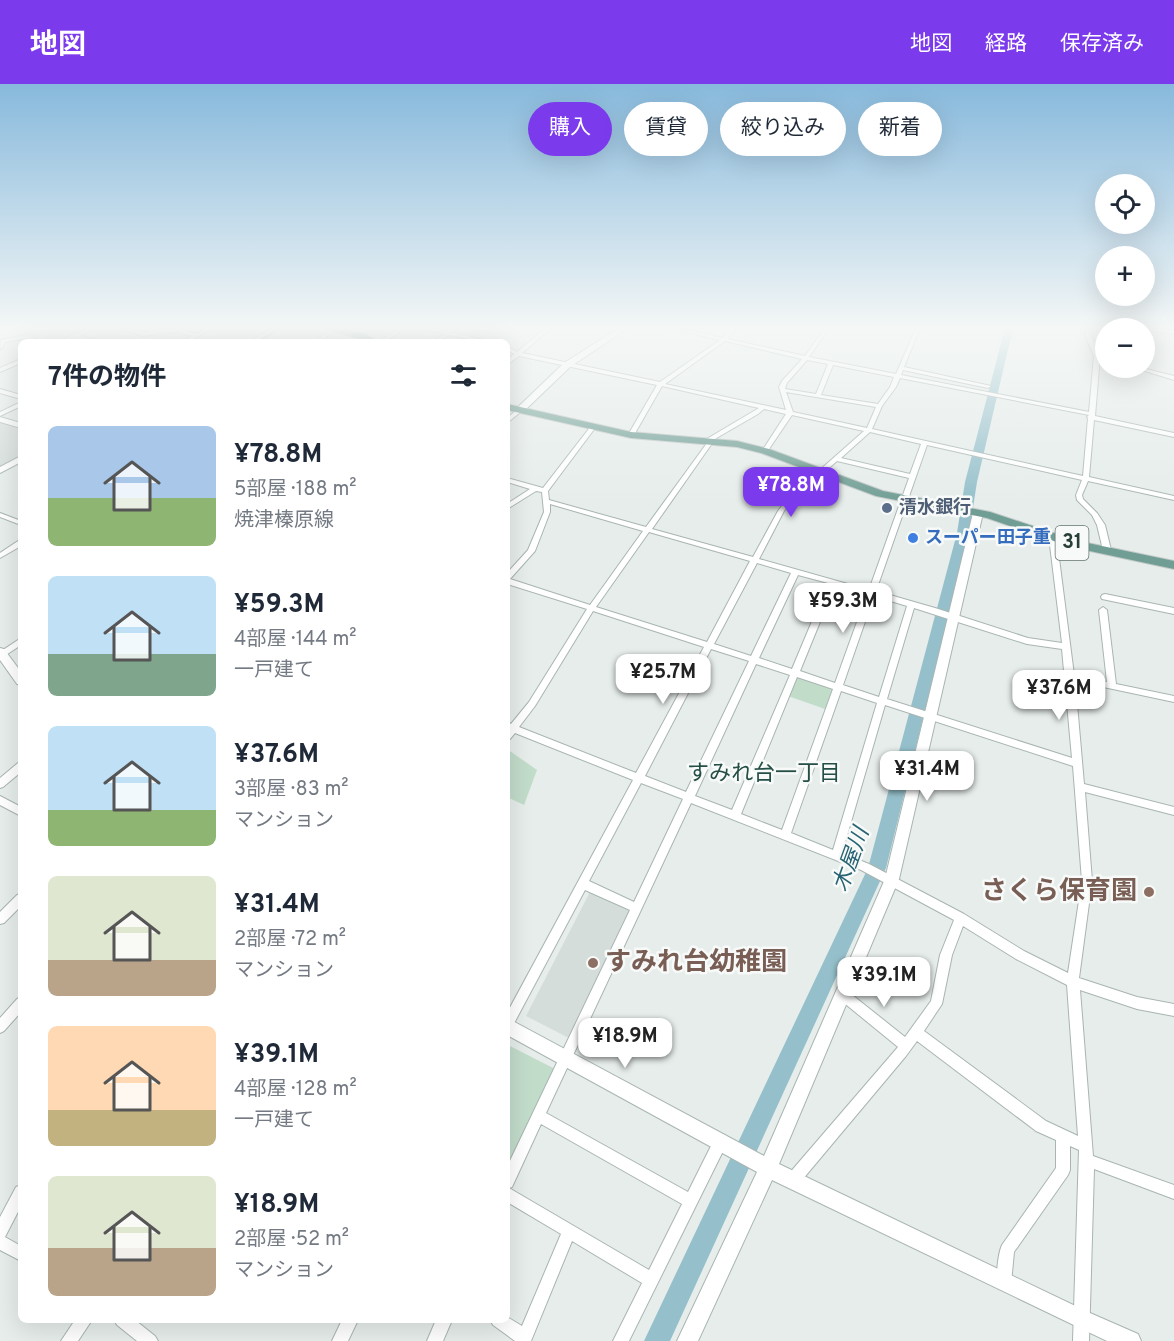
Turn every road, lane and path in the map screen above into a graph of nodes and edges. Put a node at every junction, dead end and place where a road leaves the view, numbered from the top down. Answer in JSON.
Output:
{"nodes":[{"id":1,"x":545,"y":387,"type":"edge"},
{"id":2,"x":659,"y":387,"type":"edge"},
{"id":3,"x":673,"y":387,"type":"edge"},
{"id":4,"x":783,"y":387,"type":"edge"},
{"id":5,"x":822,"y":387,"type":"edge"},
{"id":6,"x":893,"y":387,"type":"edge"},
{"id":7,"x":954,"y":387,"type":"edge"},
{"id":8,"x":1094,"y":387,"type":"edge"},
{"id":9,"x":783,"y":390,"type":"junction"},
{"id":10,"x":0,"y":391,"type":"edge"},
{"id":11,"x":818,"y":396,"type":"junction"},
{"id":12,"x":18,"y":397,"type":"edge"},
{"id":13,"x":18,"y":405,"type":"edge"},
{"id":14,"x":879,"y":406,"type":"junction"},
{"id":15,"x":763,"y":407,"type":"junction"},
{"id":16,"x":510,"y":408,"type":"edge"},
{"id":17,"x":520,"y":410,"type":"junction"},
{"id":18,"x":790,"y":413,"type":"junction"},
{"id":19,"x":0,"y":414,"type":"edge"},
{"id":20,"x":1091,"y":415,"type":"junction"},
{"id":21,"x":510,"y":418,"type":"edge"},
{"id":22,"x":0,"y":419,"type":"edge"},
{"id":23,"x":18,"y":425,"type":"edge"},
{"id":24,"x":593,"y":427,"type":"junction"},
{"id":25,"x":869,"y":430,"type":"junction"},
{"id":26,"x":631,"y":435,"type":"junction"},
{"id":27,"x":1174,"y":435,"type":"edge"},
{"id":28,"x":709,"y":441,"type":"junction"},
{"id":29,"x":925,"y":442,"type":"junction"},
{"id":30,"x":765,"y":451,"type":"junction"},
{"id":31,"x":837,"y":459,"type":"junction"},
{"id":32,"x":18,"y":461,"type":"edge"},
{"id":33,"x":0,"y":470,"type":"edge"},
{"id":34,"x":823,"y":472,"type":"junction"},
{"id":35,"x":913,"y":477,"type":"junction"},
{"id":36,"x":1086,"y":478,"type":"junction"},
{"id":37,"x":510,"y":481,"type":"edge"},
{"id":38,"x":536,"y":488,"type":"junction"},
{"id":39,"x":545,"y":491,"type":"junction"},
{"id":40,"x":1174,"y":498,"type":"edge"},
{"id":41,"x":905,"y":499,"type":"junction"},
{"id":42,"x":546,"y":501,"type":"junction"},
{"id":43,"x":510,"y":505,"type":"edge"},
{"id":44,"x":975,"y":512,"type":"junction"},
{"id":45,"x":1,"y":516,"type":"edge"},
{"id":46,"x":18,"y":522,"type":"edge"},
{"id":47,"x":648,"y":530,"type":"junction"},
{"id":48,"x":1053,"y":537,"type":"junction"},
{"id":49,"x":18,"y":545,"type":"edge"},
{"id":50,"x":1107,"y":550,"type":"junction"},
{"id":51,"x":0,"y":556,"type":"edge"},
{"id":52,"x":755,"y":560,"type":"junction"},
{"id":53,"x":1174,"y":565,"type":"edge"},
{"id":54,"x":795,"y":572,"type":"junction"},
{"id":55,"x":510,"y":576,"type":"edge"},
{"id":56,"x":510,"y":581,"type":"edge"},
{"id":57,"x":832,"y":583,"type":"junction"},
{"id":58,"x":873,"y":593,"type":"junction"},
{"id":59,"x":1105,"y":597,"type":"dead end"},
{"id":60,"x":910,"y":605,"type":"junction"},
{"id":61,"x":592,"y":607,"type":"junction"},
{"id":62,"x":1103,"y":610,"type":"dead end"},
{"id":63,"x":1174,"y":611,"type":"edge"},
{"id":64,"x":949,"y":616,"type":"junction"},
{"id":65,"x":18,"y":643,"type":"edge"},
{"id":66,"x":710,"y":645,"type":"junction"},
{"id":67,"x":1066,"y":647,"type":"junction"},
{"id":68,"x":1,"y":654,"type":"edge"},
{"id":69,"x":753,"y":659,"type":"junction"},
{"id":70,"x":794,"y":672,"type":"junction"},
{"id":71,"x":18,"y":677,"type":"edge"},
{"id":72,"x":1070,"y":677,"type":"junction"},
{"id":73,"x":1112,"y":685,"type":"junction"},
{"id":74,"x":837,"y":686,"type":"junction"},
{"id":75,"x":1174,"y":699,"type":"edge"},
{"id":76,"x":882,"y":701,"type":"junction"},
{"id":77,"x":931,"y":717,"type":"junction"},
{"id":78,"x":510,"y":729,"type":"edge"},
{"id":79,"x":510,"y":730,"type":"edge"},
{"id":80,"x":1076,"y":762,"type":"junction"},
{"id":81,"x":18,"y":769,"type":"edge"},
{"id":82,"x":640,"y":778,"type":"junction"},
{"id":83,"x":0,"y":784,"type":"edge"},
{"id":84,"x":1079,"y":787,"type":"junction"},
{"id":85,"x":688,"y":797,"type":"junction"},
{"id":86,"x":0,"y":800,"type":"edge"},
{"id":87,"x":18,"y":810,"type":"edge"},
{"id":88,"x":1174,"y":810,"type":"edge"},
{"id":89,"x":735,"y":816,"type":"junction"},
{"id":90,"x":784,"y":835,"type":"junction"},
{"id":91,"x":836,"y":856,"type":"junction"},
{"id":92,"x":892,"y":879,"type":"junction"},
{"id":93,"x":584,"y":884,"type":"junction"},
{"id":94,"x":18,"y":902,"type":"edge"},
{"id":95,"x":636,"y":908,"type":"junction"},
{"id":96,"x":960,"y":918,"type":"junction"},
{"id":97,"x":0,"y":920,"type":"edge"},
{"id":98,"x":1073,"y":982,"type":"junction"},
{"id":99,"x":842,"y":994,"type":"junction"},
{"id":100,"x":18,"y":1006,"type":"edge"},
{"id":101,"x":1174,"y":1010,"type":"edge"},
{"id":102,"x":510,"y":1020,"type":"edge"},
{"id":103,"x":0,"y":1027,"type":"edge"},
{"id":104,"x":510,"y":1028,"type":"edge"},
{"id":105,"x":916,"y":1032,"type":"junction"},
{"id":106,"x":907,"y":1046,"type":"junction"},
{"id":107,"x":565,"y":1057,"type":"junction"},
{"id":108,"x":539,"y":1116,"type":"junction"},
{"id":109,"x":1063,"y":1136,"type":"junction"},
{"id":110,"x":724,"y":1142,"type":"junction"},
{"id":111,"x":1086,"y":1153,"type":"junction"},
{"id":112,"x":763,"y":1165,"type":"junction"},
{"id":113,"x":510,"y":1176,"type":"edge"},
{"id":114,"x":792,"y":1181,"type":"junction"},
{"id":115,"x":1174,"y":1192,"type":"edge"},
{"id":116,"x":510,"y":1196,"type":"edge"},
{"id":117,"x":18,"y":1198,"type":"edge"},
{"id":118,"x":691,"y":1201,"type":"junction"},
{"id":119,"x":569,"y":1231,"type":"junction"},
{"id":120,"x":0,"y":1232,"type":"edge"},
{"id":121,"x":0,"y":1242,"type":"edge"},
{"id":122,"x":18,"y":1252,"type":"edge"},
{"id":123,"x":652,"y":1280,"type":"junction"},
{"id":124,"x":1004,"y":1283,"type":"junction"},
{"id":125,"x":1083,"y":1320,"type":"junction"},
{"id":126,"x":82,"y":1323,"type":"edge"},
{"id":127,"x":126,"y":1323,"type":"edge"},
{"id":128,"x":349,"y":1323,"type":"edge"},
{"id":129,"x":443,"y":1323,"type":"edge"},
{"id":130,"x":502,"y":1323,"type":"edge"},
{"id":131,"x":524,"y":1339,"type":"edge"},
{"id":132,"x":69,"y":1341,"type":"edge"},
{"id":133,"x":150,"y":1341,"type":"edge"},
{"id":134,"x":340,"y":1341,"type":"edge"},
{"id":135,"x":435,"y":1341,"type":"edge"},
{"id":136,"x":621,"y":1341,"type":"edge"},
{"id":137,"x":687,"y":1341,"type":"edge"},
{"id":138,"x":1081,"y":1341,"type":"edge"},
{"id":139,"x":1131,"y":1341,"type":"edge"}],
"edges":[{"from":1,"to":17,"type":"main road"},
{"from":2,"to":26,"type":"street"},
{"from":3,"to":15,"type":"street"},
{"from":4,"to":9,"type":"street"},
{"from":5,"to":11,"type":"street"},
{"from":6,"to":14,"type":"street"},
{"from":7,"to":20,"type":"street"},
{"from":8,"to":20,"type":"street"},
{"from":9,"to":11,"type":"street"},
{"from":9,"to":18,"type":"street"},
{"from":10,"to":12,"type":"street"},
{"from":11,"to":14,"type":"street"},
{"from":13,"to":19,"type":"street"},
{"from":14,"to":25,"type":"street"},
{"from":15,"to":18,"type":"street"},
{"from":15,"to":28,"type":"street"},
{"from":16,"to":17,"type":"main road","number":"31"},
{"from":17,"to":21,"type":"street"},
{"from":17,"to":24,"type":"main road","number":"31"},
{"from":18,"to":25,"type":"street"},
{"from":18,"to":30,"type":"street"},
{"from":20,"to":27,"type":"street"},
{"from":20,"to":36,"type":"street"},
{"from":22,"to":23,"type":"street"},
{"from":24,"to":26,"type":"main road","number":"31"},
{"from":24,"to":39,"type":"street"},
{"from":25,"to":29,"type":"street"},
{"from":25,"to":31,"type":"street"},
{"from":26,"to":28,"type":"main road","number":"31"},
{"from":28,"to":30,"type":"main road","number":"31"},
{"from":28,"to":47,"type":"street"},
{"from":29,"to":35,"type":"street"},
{"from":29,"to":36,"type":"street"},
{"from":30,"to":34,"type":"main road","number":"31"},
{"from":31,"to":34,"type":"street"},
{"from":31,"to":35,"type":"street"},
{"from":32,"to":33,"type":"street"},
{"from":34,"to":41,"type":"main road","number":"31"},
{"from":34,"to":52,"type":"street"},
{"from":35,"to":41,"type":"street"},
{"from":36,"to":40,"type":"street"},
{"from":36,"to":50,"type":"street"},
{"from":37,"to":38,"type":"street"},
{"from":38,"to":39,"type":"street"},
{"from":38,"to":43,"type":"street"},
{"from":39,"to":42,"type":"street"},
{"from":41,"to":44,"type":"main road","number":"31"},
{"from":41,"to":58,"type":"street"},
{"from":42,"to":47,"type":"street"},
{"from":42,"to":55,"type":"street"},
{"from":44,"to":48,"type":"main road","number":"31"},
{"from":44,"to":64,"type":"street"},
{"from":45,"to":46,"type":"street"},
{"from":47,"to":52,"type":"street"},
{"from":47,"to":61,"type":"street"},
{"from":48,"to":50,"type":"main road","number":"31"},
{"from":48,"to":67,"type":"street"},
{"from":49,"to":51,"type":"street"},
{"from":50,"to":53,"type":"main road","number":"31"},
{"from":52,"to":54,"type":"street"},
{"from":52,"to":66,"type":"street"},
{"from":54,"to":57,"type":"street"},
{"from":54,"to":69,"type":"street"},
{"from":56,"to":61,"type":"street"},
{"from":57,"to":58,"type":"street"},
{"from":57,"to":70,"type":"street"},
{"from":58,"to":60,"type":"street"},
{"from":58,"to":74,"type":"street"},
{"from":59,"to":63,"type":"street"},
{"from":60,"to":64,"type":"street"},
{"from":60,"to":76,"type":"street"},
{"from":61,"to":66,"type":"street"},
{"from":61,"to":78,"type":"street"},
{"from":62,"to":73,"type":"street"},
{"from":64,"to":67,"type":"street"},
{"from":64,"to":77,"type":"street"},
{"from":65,"to":68,"type":"street"},
{"from":66,"to":69,"type":"street"},
{"from":66,"to":82,"type":"street"},
{"from":67,"to":72,"type":"street"},
{"from":68,"to":71,"type":"street"},
{"from":69,"to":70,"type":"street"},
{"from":69,"to":85,"type":"street"},
{"from":70,"to":74,"type":"street"},
{"from":70,"to":89,"type":"street"},
{"from":72,"to":73,"type":"street"},
{"from":72,"to":80,"type":"street"},
{"from":73,"to":75,"type":"street"},
{"from":74,"to":76,"type":"street"},
{"from":74,"to":90,"type":"street"},
{"from":76,"to":77,"type":"street"},
{"from":76,"to":91,"type":"street"},
{"from":77,"to":80,"type":"street"},
{"from":77,"to":92,"type":"street"},
{"from":79,"to":82,"type":"street"},
{"from":80,"to":84,"type":"street"},
{"from":81,"to":83,"type":"street"},
{"from":82,"to":85,"type":"street"},
{"from":82,"to":93,"type":"street"},
{"from":84,"to":88,"type":"street"},
{"from":84,"to":98,"type":"street"},
{"from":85,"to":89,"type":"street"},
{"from":85,"to":95,"type":"street"},
{"from":86,"to":87,"type":"street"},
{"from":89,"to":90,"type":"street"},
{"from":90,"to":91,"type":"street"},
{"from":91,"to":92,"type":"street"},
{"from":92,"to":96,"type":"street"},
{"from":92,"to":99,"type":"street"},
{"from":93,"to":95,"type":"street"},
{"from":93,"to":102,"type":"street"},
{"from":94,"to":97,"type":"street"},
{"from":95,"to":107,"type":"street"},
{"from":96,"to":98,"type":"street"},
{"from":96,"to":105,"type":"street"},
{"from":98,"to":101,"type":"street"},
{"from":98,"to":111,"type":"street"},
{"from":99,"to":106,"type":"street"},
{"from":99,"to":112,"type":"street"},
{"from":100,"to":103,"type":"street"},
{"from":104,"to":107,"type":"street"},
{"from":105,"to":106,"type":"street"},
{"from":105,"to":109,"type":"street"},
{"from":106,"to":114,"type":"street"},
{"from":107,"to":108,"type":"street"},
{"from":107,"to":110,"type":"street"},
{"from":108,"to":113,"type":"street"},
{"from":108,"to":118,"type":"street"},
{"from":109,"to":111,"type":"street"},
{"from":109,"to":124,"type":"street"},
{"from":110,"to":112,"type":"street"},
{"from":110,"to":118,"type":"street"},
{"from":111,"to":115,"type":"street"},
{"from":111,"to":125,"type":"street"},
{"from":112,"to":114,"type":"street"},
{"from":112,"to":137,"type":"street"},
{"from":114,"to":124,"type":"street"},
{"from":116,"to":119,"type":"street"},
{"from":117,"to":120,"type":"street"},
{"from":118,"to":123,"type":"street"},
{"from":119,"to":123,"type":"street"},
{"from":119,"to":131,"type":"street"},
{"from":121,"to":122,"type":"street"},
{"from":123,"to":136,"type":"street"},
{"from":124,"to":125,"type":"street"},
{"from":125,"to":138,"type":"street"},
{"from":125,"to":139,"type":"street"},
{"from":126,"to":132,"type":"street"},
{"from":127,"to":133,"type":"street"},
{"from":128,"to":134,"type":"street"},
{"from":129,"to":135,"type":"street"},
{"from":130,"to":131,"type":"street"}]}
